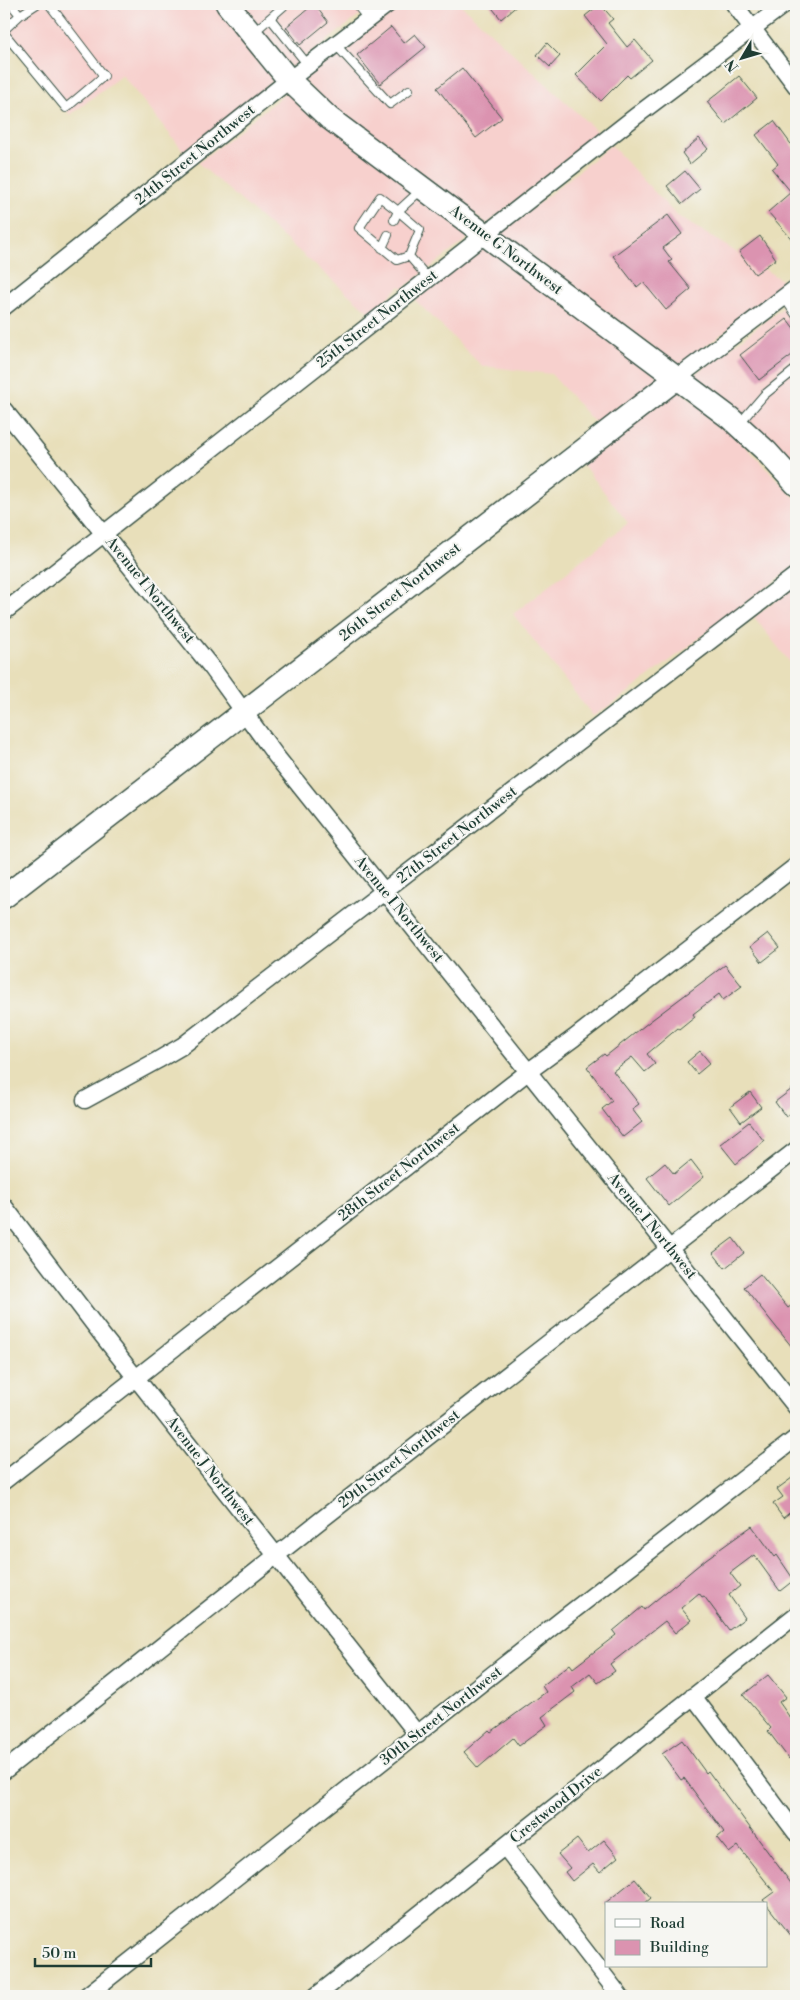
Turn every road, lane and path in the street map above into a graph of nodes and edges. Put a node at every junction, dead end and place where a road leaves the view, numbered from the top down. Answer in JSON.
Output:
{"nodes":[{"id":1,"x":10,"y":4,"type":"edge"},
{"id":2,"x":37,"y":4,"type":"edge"},
{"id":3,"x":48,"y":4,"type":"edge"},
{"id":4,"x":227,"y":4,"type":"edge"},
{"id":5,"x":286,"y":4,"type":"edge"},
{"id":6,"x":356,"y":4,"type":"edge"},
{"id":7,"x":388,"y":4,"type":"edge"},
{"id":8,"x":734,"y":4,"type":"edge"},
{"id":9,"x":784,"y":4,"type":"edge"},
{"id":10,"x":20,"y":15,"type":"junction"},
{"id":11,"x":270,"y":18,"type":"junction"},
{"id":12,"x":368,"y":19,"type":"junction"},
{"id":13,"x":752,"y":27,"type":"junction"},
{"id":14,"x":4,"y":32,"type":"edge"},
{"id":15,"x":251,"y":34,"type":"junction"},
{"id":16,"x":335,"y":44,"type":"junction"},
{"id":17,"x":308,"y":65,"type":"junction"},
{"id":18,"x":288,"y":80,"type":"junction"},
{"id":19,"x":796,"y":86,"type":"edge"},
{"id":20,"x":409,"y":90,"type":"dead end"},
{"id":21,"x":424,"y":188,"type":"junction"},
{"id":22,"x":398,"y":211,"type":"junction"},
{"id":23,"x":394,"y":220,"type":"dead end"},
{"id":24,"x":388,"y":235,"type":"dead end"},
{"id":25,"x":486,"y":235,"type":"junction"},
{"id":26,"x":382,"y":248,"type":"junction"},
{"id":27,"x":410,"y":256,"type":"junction"},
{"id":28,"x":429,"y":279,"type":"junction"},
{"id":29,"x":790,"y":292,"type":"edge"},
{"id":30,"x":4,"y":307,"type":"edge"},
{"id":31,"x":796,"y":315,"type":"edge"},
{"id":32,"x":796,"y":369,"type":"edge"},
{"id":33,"x":677,"y":378,"type":"junction"},
{"id":34,"x":4,"y":410,"type":"edge"},
{"id":35,"x":738,"y":425,"type":"junction"},
{"id":36,"x":796,"y":484,"type":"edge"},
{"id":37,"x":104,"y":534,"type":"junction"},
{"id":38,"x":796,"y":575,"type":"edge"},
{"id":39,"x":4,"y":612,"type":"edge"},
{"id":40,"x":244,"y":711,"type":"junction"},
{"id":41,"x":796,"y":866,"type":"edge"},
{"id":42,"x":385,"y":891,"type":"junction"},
{"id":43,"x":4,"y":897,"type":"edge"},
{"id":44,"x":529,"y":1071,"type":"junction"},
{"id":45,"x":84,"y":1100,"type":"dead end"},
{"id":46,"x":796,"y":1150,"type":"edge"},
{"id":47,"x":4,"y":1206,"type":"edge"},
{"id":48,"x":669,"y":1247,"type":"junction"},
{"id":49,"x":136,"y":1376,"type":"junction"},
{"id":50,"x":796,"y":1407,"type":"edge"},
{"id":51,"x":796,"y":1438,"type":"edge"},
{"id":52,"x":4,"y":1481,"type":"edge"},
{"id":53,"x":277,"y":1556,"type":"junction"},
{"id":54,"x":796,"y":1615,"type":"edge"},
{"id":55,"x":692,"y":1696,"type":"junction"},
{"id":56,"x":418,"y":1735,"type":"junction"},
{"id":57,"x":4,"y":1771,"type":"edge"},
{"id":58,"x":796,"y":1833,"type":"edge"},
{"id":59,"x":505,"y":1846,"type":"junction"},
{"id":60,"x":86,"y":1996,"type":"edge"},
{"id":61,"x":316,"y":1996,"type":"edge"},
{"id":62,"x":620,"y":1996,"type":"edge"}],
"edges":[{"from":1,"to":10,"type":"lane"},
{"from":2,"to":10,"type":"lane"},
{"from":3,"to":14,"type":"lane"},
{"from":4,"to":15,"type":"street","name":"Avenue G Northwest"},
{"from":5,"to":11,"type":"lane"},
{"from":6,"to":12,"type":"lane"},
{"from":7,"to":12,"type":"street","name":"24th Street Northwest"},
{"from":8,"to":13,"type":"street"},
{"from":9,"to":13,"type":"street","name":"25th Street Northwest"},
{"from":10,"to":14,"type":"lane"},
{"from":11,"to":15,"type":"lane"},
{"from":11,"to":17,"type":"lane"},
{"from":12,"to":16,"type":"street","name":"24th Street Northwest"},
{"from":13,"to":19,"type":"street"},
{"from":13,"to":25,"type":"street","name":"25th Street Northwest"},
{"from":15,"to":18,"type":"street","name":"Avenue G Northwest"},
{"from":16,"to":17,"type":"street","name":"24th Street Northwest"},
{"from":16,"to":20,"type":"lane"},
{"from":17,"to":18,"type":"street","name":"24th Street Northwest"},
{"from":18,"to":21,"type":"street","name":"Avenue G Northwest"},
{"from":18,"to":30,"type":"street","name":"24th Street Northwest"},
{"from":21,"to":22,"type":"lane"},
{"from":21,"to":25,"type":"street","name":"Avenue G Northwest"},
{"from":22,"to":23,"type":"lane"},
{"from":22,"to":26,"type":"lane"},
{"from":22,"to":27,"type":"lane"},
{"from":24,"to":26,"type":"lane"},
{"from":25,"to":28,"type":"street","name":"25th Street Northwest"},
{"from":25,"to":33,"type":"street","name":"Avenue G Northwest"},
{"from":26,"to":27,"type":"lane"},
{"from":27,"to":28,"type":"lane"},
{"from":28,"to":37,"type":"street","name":"25th Street Northwest"},
{"from":29,"to":31,"type":"lane"},
{"from":29,"to":33,"type":"street","name":"26th Street Northwest"},
{"from":32,"to":35,"type":"lane"},
{"from":33,"to":35,"type":"street","name":"Avenue G Northwest"},
{"from":33,"to":40,"type":"street","name":"26th Street Northwest"},
{"from":34,"to":37,"type":"street","name":"Avenue I Northwest"},
{"from":35,"to":36,"type":"street","name":"Avenue G Northwest"},
{"from":37,"to":39,"type":"street","name":"25th Street Northwest"},
{"from":37,"to":40,"type":"street","name":"Avenue I Northwest"},
{"from":38,"to":42,"type":"street","name":"27th Street Northwest"},
{"from":40,"to":42,"type":"street","name":"Avenue I Northwest"},
{"from":40,"to":43,"type":"street","name":"26th Street Northwest"},
{"from":41,"to":44,"type":"street","name":"28th Street Northwest"},
{"from":42,"to":44,"type":"street","name":"Avenue I Northwest"},
{"from":42,"to":45,"type":"street","name":"27th Street Northwest"},
{"from":44,"to":48,"type":"street","name":"Avenue I Northwest"},
{"from":44,"to":49,"type":"street","name":"28th Street Northwest"},
{"from":46,"to":48,"type":"street","name":"29th Street Northwest"},
{"from":47,"to":49,"type":"street","name":"Avenue J Northwest"},
{"from":48,"to":50,"type":"street","name":"Avenue I Northwest"},
{"from":48,"to":53,"type":"street","name":"29th Street Northwest"},
{"from":49,"to":52,"type":"street","name":"28th Street Northwest"},
{"from":49,"to":53,"type":"street","name":"Avenue J Northwest"},
{"from":51,"to":56,"type":"street","name":"30th Street Northwest"},
{"from":53,"to":56,"type":"street","name":"Avenue J Northwest"},
{"from":53,"to":57,"type":"street","name":"29th Street Northwest"},
{"from":54,"to":55,"type":"street","name":"Crestwood Drive"},
{"from":55,"to":58,"type":"street"},
{"from":55,"to":59,"type":"street","name":"Crestwood Drive"},
{"from":56,"to":60,"type":"street","name":"30th Street Northwest"},
{"from":59,"to":61,"type":"street","name":"Crestwood Drive"},
{"from":59,"to":62,"type":"street"}]}
